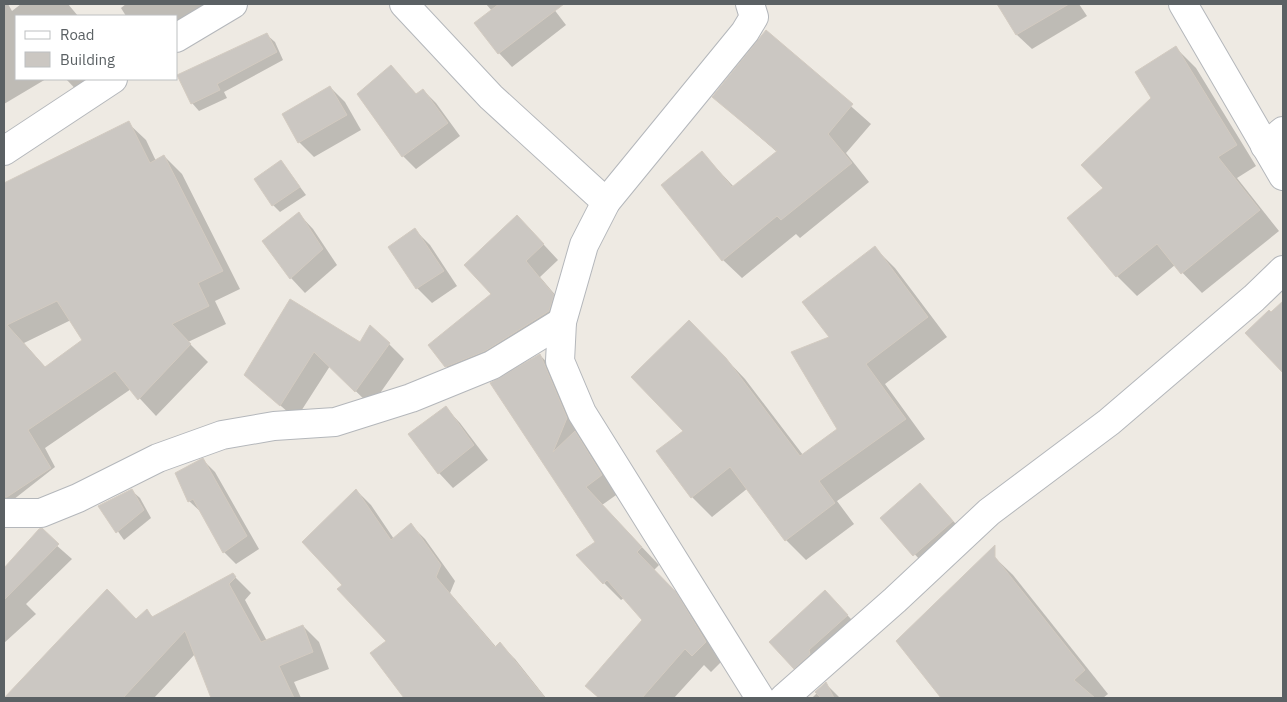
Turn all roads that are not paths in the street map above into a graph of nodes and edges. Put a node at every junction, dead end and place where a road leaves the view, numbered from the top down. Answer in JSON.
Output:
{"nodes":[{"id":1,"x":233,"y":4,"type":"edge"},
{"id":2,"x":404,"y":4,"type":"edge"},
{"id":3,"x":750,"y":4,"type":"edge"},
{"id":4,"x":1183,"y":4,"type":"edge"},
{"id":5,"x":178,"y":37,"type":"edge"},
{"id":6,"x":111,"y":80,"type":"edge"},
{"id":7,"x":1274,"y":139,"type":"edge"},
{"id":8,"x":4,"y":151,"type":"edge"},
{"id":9,"x":1283,"y":176,"type":"edge"},
{"id":10,"x":606,"y":202,"type":"junction"},
{"id":11,"x":1283,"y":270,"type":"edge"},
{"id":12,"x":562,"y":322,"type":"junction"},
{"id":13,"x":4,"y":513,"type":"edge"},
{"id":14,"x":760,"y":698,"type":"edge"},
{"id":15,"x":784,"y":698,"type":"edge"}],
"edges":[{"from":1,"to":5,"type":"street"},
{"from":2,"to":10,"type":"street"},
{"from":3,"to":10,"type":"street"},
{"from":4,"to":7,"type":"street"},
{"from":6,"to":8,"type":"street"},
{"from":7,"to":9,"type":"street"},
{"from":10,"to":12,"type":"street"},
{"from":11,"to":15,"type":"street"},
{"from":12,"to":13,"type":"street"},
{"from":12,"to":14,"type":"street"}]}
